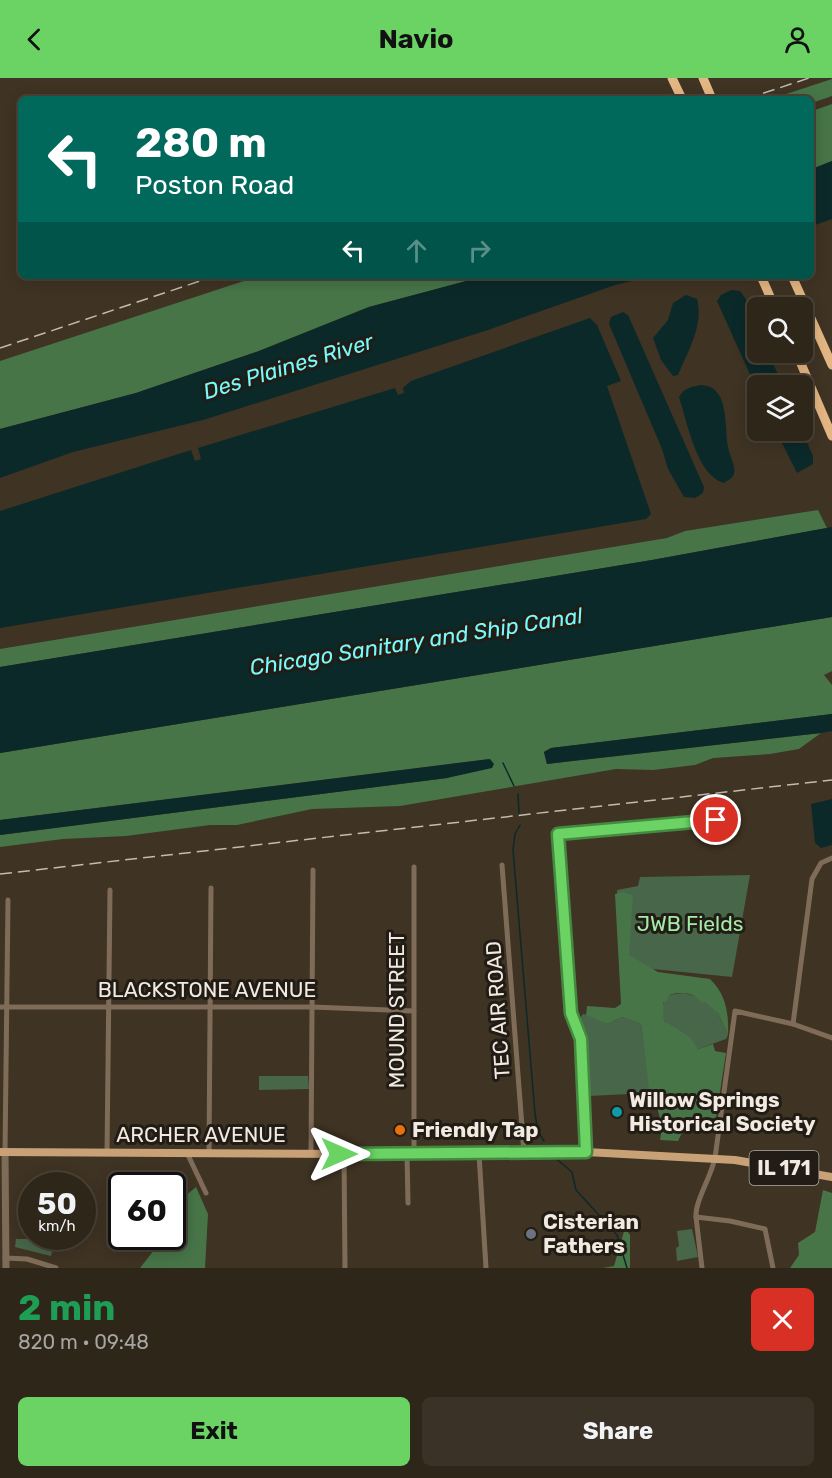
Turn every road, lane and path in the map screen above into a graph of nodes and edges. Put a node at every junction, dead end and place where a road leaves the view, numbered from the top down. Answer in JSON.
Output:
{"nodes":[{"id":1,"x":672,"y":78,"type":"edge"},
{"id":2,"x":703,"y":78,"type":"edge"},
{"id":3,"x":681,"y":96,"type":"edge"},
{"id":4,"x":711,"y":96,"type":"edge"},
{"id":5,"x":762,"y":279,"type":"edge"},
{"id":6,"x":793,"y":279,"type":"edge"},
{"id":7,"x":770,"y":297,"type":"edge"},
{"id":8,"x":801,"y":363,"type":"edge"},
{"id":9,"x":832,"y":365,"type":"edge"},
{"id":10,"x":832,"y":435,"type":"edge"},
{"id":11,"x":716,"y":820,"type":"dead end"},
{"id":12,"x":832,"y":858,"type":"edge"},
{"id":13,"x":502,"y":865,"type":"dead end"},
{"id":14,"x":414,"y":867,"type":"dead end"},
{"id":15,"x":313,"y":870,"type":"dead end"},
{"id":16,"x":211,"y":888,"type":"dead end"},
{"id":17,"x":110,"y":890,"type":"dead end"},
{"id":18,"x":8,"y":900,"type":"dead end"},
{"id":19,"x":110,"y":1006,"type":"junction"},
{"id":20,"x":3,"y":1007,"type":"edge"},
{"id":21,"x":210,"y":1007,"type":"junction"},
{"id":22,"x":312,"y":1007,"type":"junction"},
{"id":23,"x":414,"y":1011,"type":"junction"},
{"id":24,"x":793,"y":1024,"type":"junction"},
{"id":25,"x":832,"y":1038,"type":"edge"},
{"id":26,"x":3,"y":1152,"type":"edge"},
{"id":27,"x":586,"y":1152,"type":"junction"},
{"id":28,"x":107,"y":1153,"type":"junction"},
{"id":29,"x":187,"y":1153,"type":"junction"},
{"id":30,"x":209,"y":1153,"type":"junction"},
{"id":31,"x":524,"y":1153,"type":"junction"},
{"id":32,"x":311,"y":1154,"type":"junction"},
{"id":33,"x":344,"y":1154,"type":"junction"},
{"id":34,"x":410,"y":1154,"type":"junction"},
{"id":35,"x":479,"y":1154,"type":"junction"},
{"id":36,"x":715,"y":1158,"type":"junction"},
{"id":37,"x":832,"y":1177,"type":"edge"},
{"id":38,"x":206,"y":1193,"type":"dead end"},
{"id":39,"x":408,"y":1203,"type":"dead end"},
{"id":40,"x":696,"y":1217,"type":"junction"},
{"id":41,"x":5,"y":1257,"type":"junction"},
{"id":42,"x":6,"y":1268,"type":"edge"},
{"id":43,"x":56,"y":1268,"type":"edge"},
{"id":44,"x":345,"y":1268,"type":"edge"},
{"id":45,"x":486,"y":1268,"type":"edge"},
{"id":46,"x":702,"y":1268,"type":"edge"},
{"id":47,"x":773,"y":1268,"type":"edge"}],
"edges":[{"from":1,"to":3,"type":"highway"},
{"from":2,"to":4,"type":"highway"},
{"from":5,"to":7,"type":"highway"},
{"from":6,"to":9,"type":"highway"},
{"from":8,"to":10,"type":"highway"},
{"from":11,"to":27,"type":"street"},
{"from":12,"to":24,"type":"street"},
{"from":13,"to":31,"type":"street","name":"TEC AIR ROAD"},
{"from":14,"to":23,"type":"street","name":"MOUND STREET"},
{"from":15,"to":22,"type":"street"},
{"from":16,"to":21,"type":"street"},
{"from":17,"to":19,"type":"street"},
{"from":18,"to":20,"type":"street"},
{"from":19,"to":20,"type":"street","name":"BLACKSTONE AVENUE"},
{"from":19,"to":21,"type":"street","name":"BLACKSTONE AVENUE"},
{"from":19,"to":28,"type":"street"},
{"from":20,"to":26,"type":"street"},
{"from":21,"to":22,"type":"street","name":"BLACKSTONE AVENUE"},
{"from":21,"to":30,"type":"street"},
{"from":22,"to":23,"type":"street","name":"BLACKSTONE AVENUE"},
{"from":22,"to":32,"type":"street"},
{"from":23,"to":34,"type":"street","name":"MOUND STREET"},
{"from":24,"to":25,"type":"street"},
{"from":24,"to":36,"type":"street"},
{"from":26,"to":28,"type":"main road","name":"ARCHER AVENUE","number":"IL 171"},
{"from":26,"to":41,"type":"street"},
{"from":27,"to":31,"type":"main road","name":"ARCHER AVENUE","number":"IL 171"},
{"from":27,"to":36,"type":"main road","name":"ARCHER AVENUE","number":"IL 171"},
{"from":28,"to":29,"type":"main road","name":"ARCHER AVENUE","number":"IL 171"},
{"from":29,"to":30,"type":"main road","name":"ARCHER AVENUE","number":"IL 171"},
{"from":29,"to":38,"type":"street"},
{"from":30,"to":32,"type":"main road","name":"ARCHER AVENUE","number":"IL 171"},
{"from":31,"to":35,"type":"main road","name":"ARCHER AVENUE","number":"IL 171"},
{"from":32,"to":33,"type":"main road","name":"ARCHER AVENUE","number":"IL 171"},
{"from":33,"to":34,"type":"main road","name":"ARCHER AVENUE","number":"IL 171"},
{"from":33,"to":44,"type":"street"},
{"from":34,"to":35,"type":"main road","name":"ARCHER AVENUE","number":"IL 171"},
{"from":34,"to":39,"type":"street","name":"MOUND STREET"},
{"from":35,"to":45,"type":"street"},
{"from":36,"to":37,"type":"main road","name":"ARCHER AVENUE","number":"IL 171"},
{"from":36,"to":40,"type":"street"},
{"from":40,"to":46,"type":"street"},
{"from":40,"to":47,"type":"street"},
{"from":41,"to":42,"type":"street"},
{"from":41,"to":43,"type":"street"}]}
